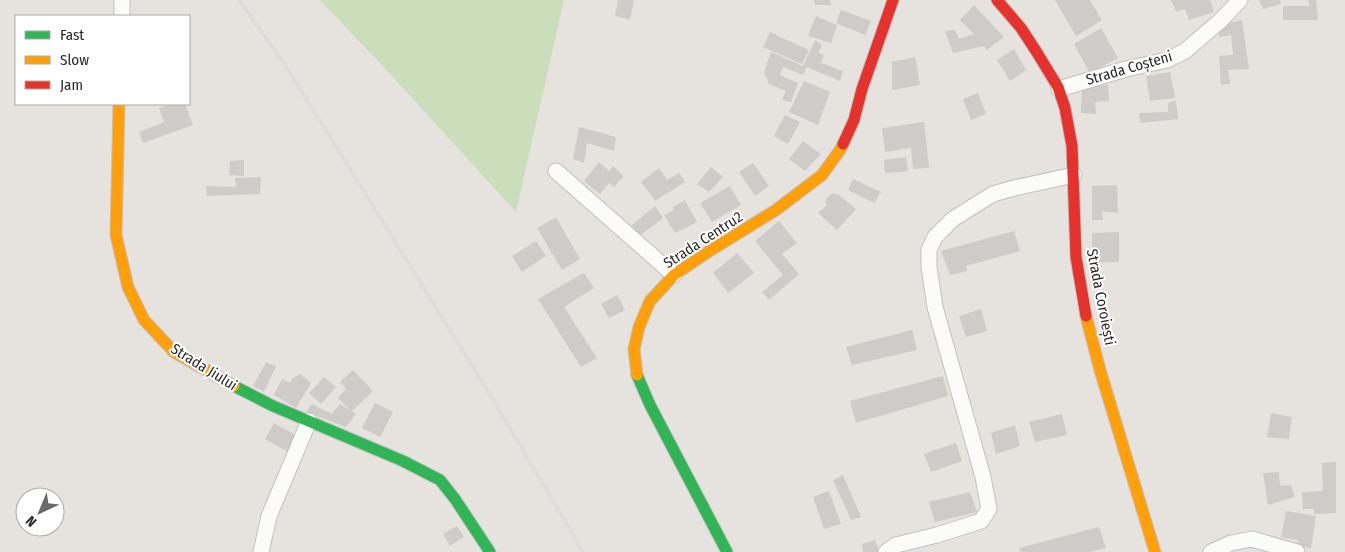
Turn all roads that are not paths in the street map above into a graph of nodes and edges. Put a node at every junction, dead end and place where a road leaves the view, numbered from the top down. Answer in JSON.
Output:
{"nodes":[{"id":1,"x":122,"y":0,"type":"edge"},
{"id":2,"x":903,"y":0,"type":"edge"},
{"id":3,"x":997,"y":0,"type":"edge"},
{"id":4,"x":1240,"y":0,"type":"edge"},
{"id":5,"x":892,"y":3,"type":"edge"},
{"id":6,"x":122,"y":15,"type":"edge"},
{"id":7,"x":1059,"y":90,"type":"junction"},
{"id":8,"x":119,"y":105,"type":"edge"},
{"id":9,"x":556,"y":170,"type":"dead end"},
{"id":10,"x":1074,"y":175,"type":"junction"},
{"id":11,"x":674,"y":275,"type":"junction"},
{"id":12,"x":309,"y":422,"type":"junction"},
{"id":13,"x":261,"y":552,"type":"edge"},
{"id":14,"x":490,"y":552,"type":"edge"},
{"id":15,"x":727,"y":552,"type":"edge"},
{"id":16,"x":886,"y":552,"type":"edge"},
{"id":17,"x":1155,"y":552,"type":"edge"},
{"id":18,"x":1211,"y":552,"type":"edge"},
{"id":19,"x":1297,"y":552,"type":"edge"}],
"edges":[{"from":1,"to":6,"type":"street"},
{"from":2,"to":5,"type":"street"},
{"from":3,"to":7,"type":"street","name":"Strada Coroiești"},
{"from":4,"to":7,"type":"street","name":"Strada Coșteni"},
{"from":5,"to":11,"type":"street","name":"Strada Centru2"},
{"from":7,"to":10,"type":"street","name":"Strada Coroiești"},
{"from":8,"to":12,"type":"street","name":"Strada Jiului"},
{"from":9,"to":11,"type":"street"},
{"from":10,"to":16,"type":"street"},
{"from":10,"to":17,"type":"street","name":"Strada Coroiești"},
{"from":11,"to":15,"type":"street","name":"Strada Centru2"},
{"from":12,"to":13,"type":"street"},
{"from":12,"to":14,"type":"street","name":"Strada Jiului"},
{"from":18,"to":19,"type":"street"}]}
